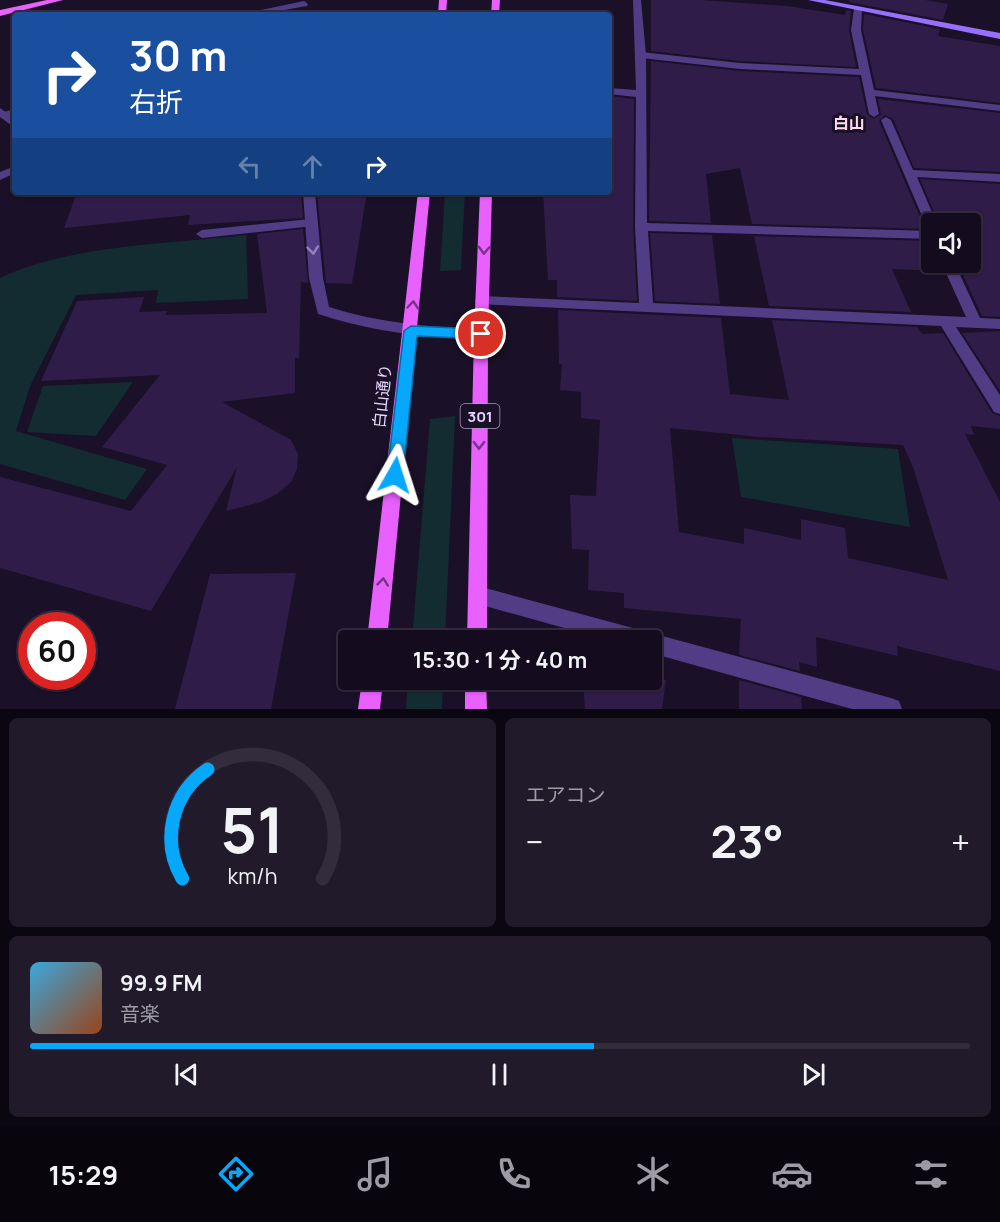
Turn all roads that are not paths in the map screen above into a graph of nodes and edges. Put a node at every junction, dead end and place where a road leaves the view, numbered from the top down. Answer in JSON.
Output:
{"nodes":[{"id":1,"x":58,"y":0,"type":"edge"},
{"id":2,"x":637,"y":0,"type":"edge"},
{"id":3,"x":812,"y":0,"type":"edge"},
{"id":4,"x":302,"y":2,"type":"edge"},
{"id":5,"x":840,"y":3,"type":"edge"},
{"id":6,"x":858,"y":9,"type":"junction"},
{"id":7,"x":255,"y":12,"type":"edge"},
{"id":8,"x":0,"y":13,"type":"edge"},
{"id":9,"x":1000,"y":36,"type":"edge"},
{"id":10,"x":641,"y":55,"type":"junction"},
{"id":11,"x":865,"y":72,"type":"junction"},
{"id":12,"x":612,"y":91,"type":"edge"},
{"id":13,"x":869,"y":92,"type":"junction"},
{"id":14,"x":641,"y":94,"type":"junction"},
{"id":15,"x":1000,"y":108,"type":"edge"},
{"id":16,"x":874,"y":114,"type":"dead end"},
{"id":17,"x":886,"y":120,"type":"dead end"},
{"id":18,"x":909,"y":173,"type":"junction"},
{"id":19,"x":1000,"y":178,"type":"edge"},
{"id":20,"x":309,"y":195,"type":"edge"},
{"id":21,"x":424,"y":195,"type":"edge"},
{"id":22,"x":486,"y":195,"type":"edge"},
{"id":23,"x":926,"y":213,"type":"edge"},
{"id":24,"x":310,"y":223,"type":"junction"},
{"id":25,"x":641,"y":227,"type":"junction"},
{"id":26,"x":202,"y":234,"type":"dead end"},
{"id":27,"x":921,"y":235,"type":"edge"},
{"id":28,"x":952,"y":273,"type":"edge"},
{"id":29,"x":482,"y":301,"type":"junction"},
{"id":30,"x":646,"y":308,"type":"junction"},
{"id":31,"x":945,"y":321,"type":"junction"},
{"id":32,"x":975,"y":322,"type":"junction"},
{"id":33,"x":1000,"y":324,"type":"edge"},
{"id":34,"x":411,"y":331,"type":"junction"},
{"id":35,"x":481,"y":334,"type":"junction"},
{"id":36,"x":1000,"y":408,"type":"edge"},
{"id":37,"x":478,"y":595,"type":"junction"},
{"id":38,"x":378,"y":630,"type":"edge"},
{"id":39,"x":477,"y":630,"type":"edge"},
{"id":40,"x":606,"y":630,"type":"edge"},
{"id":41,"x":662,"y":646,"type":"edge"},
{"id":42,"x":372,"y":690,"type":"edge"},
{"id":43,"x":476,"y":690,"type":"edge"},
{"id":44,"x":369,"y":709,"type":"edge"},
{"id":45,"x":476,"y":709,"type":"edge"},
{"id":46,"x":891,"y":709,"type":"edge"}],
"edges":[{"from":1,"to":8,"type":"main road"},
{"from":2,"to":10,"type":"street"},
{"from":3,"to":5,"type":"street"},
{"from":4,"to":7,"type":"street"},
{"from":5,"to":6,"type":"street"},
{"from":6,"to":9,"type":"street"},
{"from":6,"to":11,"type":"street"},
{"from":10,"to":11,"type":"street"},
{"from":10,"to":14,"type":"street"},
{"from":11,"to":13,"type":"street"},
{"from":12,"to":14,"type":"street"},
{"from":13,"to":15,"type":"street"},
{"from":13,"to":16,"type":"street"},
{"from":14,"to":25,"type":"street"},
{"from":17,"to":18,"type":"street"},
{"from":18,"to":19,"type":"street"},
{"from":18,"to":23,"type":"street"},
{"from":20,"to":24,"type":"street"},
{"from":34,"to":21,"type":"main road","name":"白山通り","one_way":true},
{"from":22,"to":29,"type":"main road","number":"301","one_way":true},
{"from":24,"to":26,"type":"street"},
{"from":24,"to":34,"type":"street","one_way":true},
{"from":25,"to":27,"type":"street"},
{"from":25,"to":30,"type":"street"},
{"from":28,"to":32,"type":"street"},
{"from":29,"to":30,"type":"street"},
{"from":29,"to":35,"type":"main road","number":"301"},
{"from":30,"to":31,"type":"street"},
{"from":31,"to":32,"type":"street"},
{"from":31,"to":36,"type":"street"},
{"from":32,"to":33,"type":"street"},
{"from":34,"to":35,"type":"street"},
{"from":38,"to":34,"type":"main road","name":"白山通り","one_way":true},
{"from":35,"to":37,"type":"main road","number":"301","one_way":true},
{"from":37,"to":39,"type":"main road","number":"301"},
{"from":37,"to":40,"type":"street"},
{"from":41,"to":46,"type":"street"},
{"from":42,"to":44,"type":"main road"},
{"from":43,"to":45,"type":"main road"}]}
